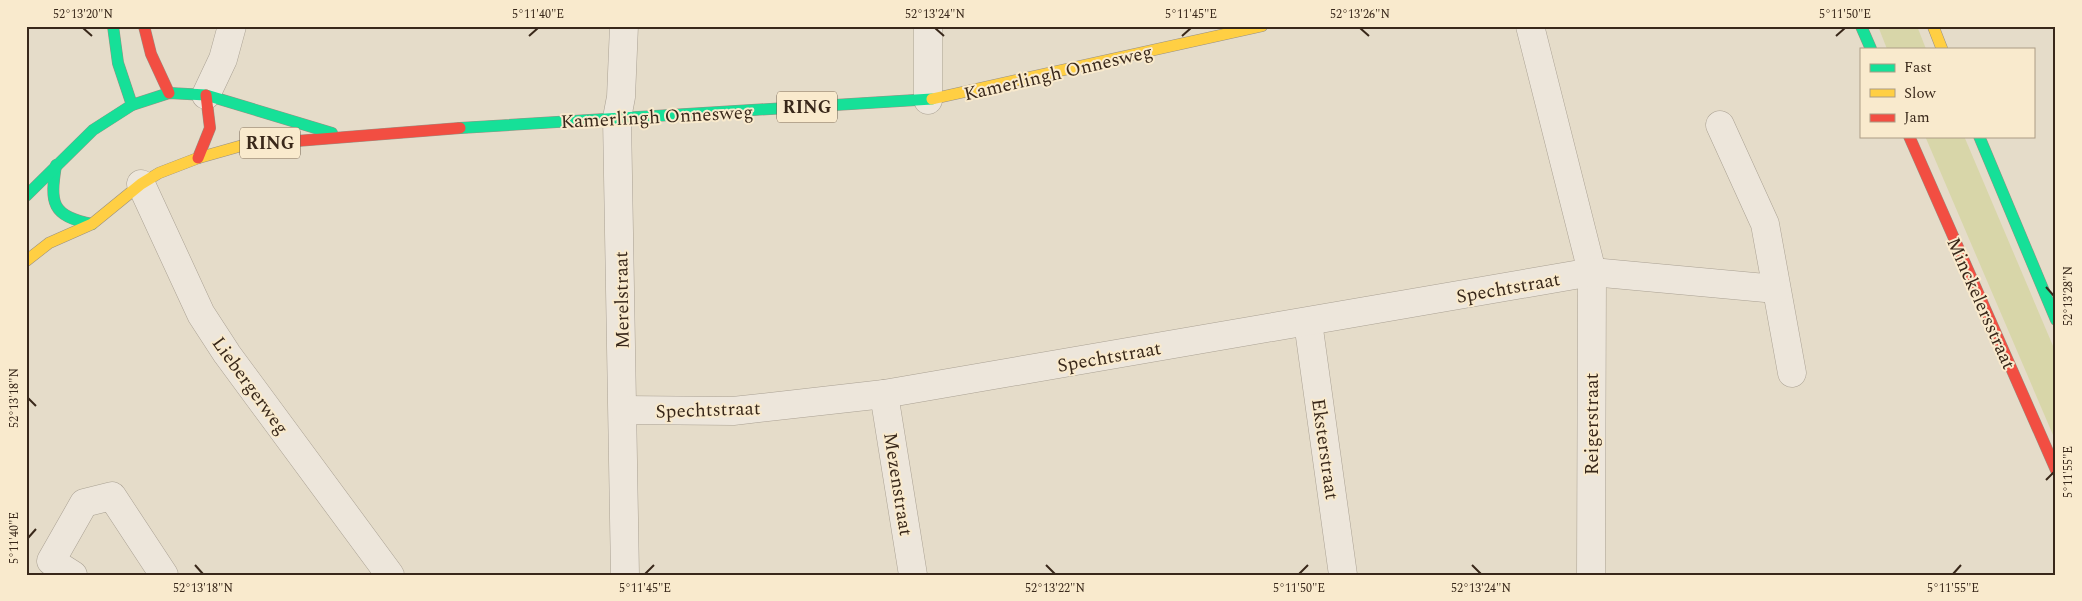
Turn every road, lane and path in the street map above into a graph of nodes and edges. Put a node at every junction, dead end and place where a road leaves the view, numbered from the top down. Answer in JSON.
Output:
{"nodes":[{"id":1,"x":113,"y":26,"type":"edge"},
{"id":2,"x":144,"y":26,"type":"edge"},
{"id":3,"x":232,"y":26,"type":"edge"},
{"id":4,"x":624,"y":26,"type":"edge"},
{"id":5,"x":928,"y":26,"type":"edge"},
{"id":6,"x":1262,"y":26,"type":"edge"},
{"id":7,"x":1530,"y":26,"type":"edge"},
{"id":8,"x":1861,"y":26,"type":"edge"},
{"id":9,"x":1933,"y":26,"type":"edge"},
{"id":10,"x":1871,"y":48,"type":"edge"},
{"id":11,"x":1942,"y":48,"type":"edge"},
{"id":12,"x":169,"y":93,"type":"junction"},
{"id":13,"x":206,"y":95,"type":"junction"},
{"id":14,"x":928,"y":100,"type":"junction"},
{"id":15,"x":132,"y":106,"type":"junction"},
{"id":16,"x":617,"y":118,"type":"junction"},
{"id":17,"x":1720,"y":125,"type":"dead end"},
{"id":18,"x":344,"y":136,"type":"junction"},
{"id":19,"x":1910,"y":138,"type":"edge"},
{"id":20,"x":1980,"y":138,"type":"edge"},
{"id":21,"x":198,"y":158,"type":"junction"},
{"id":22,"x":56,"y":165,"type":"junction"},
{"id":23,"x":141,"y":184,"type":"junction"},
{"id":24,"x":26,"y":196,"type":"edge"},
{"id":25,"x":92,"y":224,"type":"junction"},
{"id":26,"x":26,"y":261,"type":"edge"},
{"id":27,"x":1592,"y":272,"type":"junction"},
{"id":28,"x":1776,"y":289,"type":"junction"},
{"id":29,"x":2056,"y":320,"type":"edge"},
{"id":30,"x":1308,"y":322,"type":"junction"},
{"id":31,"x":1792,"y":373,"type":"dead end"},
{"id":32,"x":884,"y":394,"type":"junction"},
{"id":33,"x":623,"y":410,"type":"junction"},
{"id":34,"x":2056,"y":470,"type":"edge"},
{"id":35,"x":387,"y":574,"type":"edge"},
{"id":36,"x":73,"y":575,"type":"edge"},
{"id":37,"x":164,"y":575,"type":"edge"},
{"id":38,"x":624,"y":575,"type":"edge"},
{"id":39,"x":913,"y":575,"type":"edge"},
{"id":40,"x":1343,"y":575,"type":"edge"},
{"id":41,"x":1591,"y":575,"type":"edge"}],
"edges":[{"from":1,"to":15,"type":"main road"},
{"from":2,"to":12,"type":"main road"},
{"from":3,"to":13,"type":"street"},
{"from":4,"to":16,"type":"street","name":"Merelstraat"},
{"from":5,"to":14,"type":"street"},
{"from":6,"to":14,"type":"main road","name":"Kamerlingh Onnesweg","number":"RING"},
{"from":7,"to":27,"type":"street","name":"Reigerstraat"},
{"from":8,"to":10,"type":"main road"},
{"from":9,"to":11,"type":"main road"},
{"from":12,"to":13,"type":"main road","name":"Kamerlingh Onnesweg","number":"RING"},
{"from":12,"to":15,"type":"main road","number":"RING"},
{"from":13,"to":18,"type":"main road","name":"Kamerlingh Onnesweg","number":"RING"},
{"from":13,"to":21,"type":"main road"},
{"from":14,"to":16,"type":"main road","name":"Kamerlingh Onnesweg","number":"RING"},
{"from":15,"to":22,"type":"main road","number":"RING"},
{"from":16,"to":18,"type":"main road","name":"Kamerlingh Onnesweg","number":"RING"},
{"from":16,"to":33,"type":"street","name":"Merelstraat"},
{"from":17,"to":28,"type":"street"},
{"from":18,"to":21,"type":"main road","name":"Kamerlingh Onnesweg","number":"RING"},
{"from":19,"to":34,"type":"main road","name":"Minckelersstraat"},
{"from":20,"to":29,"type":"main road"},
{"from":21,"to":23,"type":"main road","number":"RING"},
{"from":22,"to":24,"type":"main road","number":"RING"},
{"from":22,"to":25,"type":"main road"},
{"from":23,"to":25,"type":"main road","number":"RING"},
{"from":23,"to":35,"type":"street","name":"Liebergerweg"},
{"from":25,"to":26,"type":"main road","number":"RING"},
{"from":27,"to":28,"type":"street"},
{"from":27,"to":30,"type":"street","name":"Spechtstraat"},
{"from":27,"to":41,"type":"street","name":"Reigerstraat"},
{"from":28,"to":31,"type":"street"},
{"from":30,"to":32,"type":"street","name":"Spechtstraat"},
{"from":30,"to":40,"type":"street","name":"Eksterstraat"},
{"from":32,"to":33,"type":"street","name":"Spechtstraat"},
{"from":32,"to":39,"type":"street","name":"Mezenstraat"},
{"from":33,"to":38,"type":"street","name":"Merelstraat"},
{"from":36,"to":37,"type":"street"}]}
